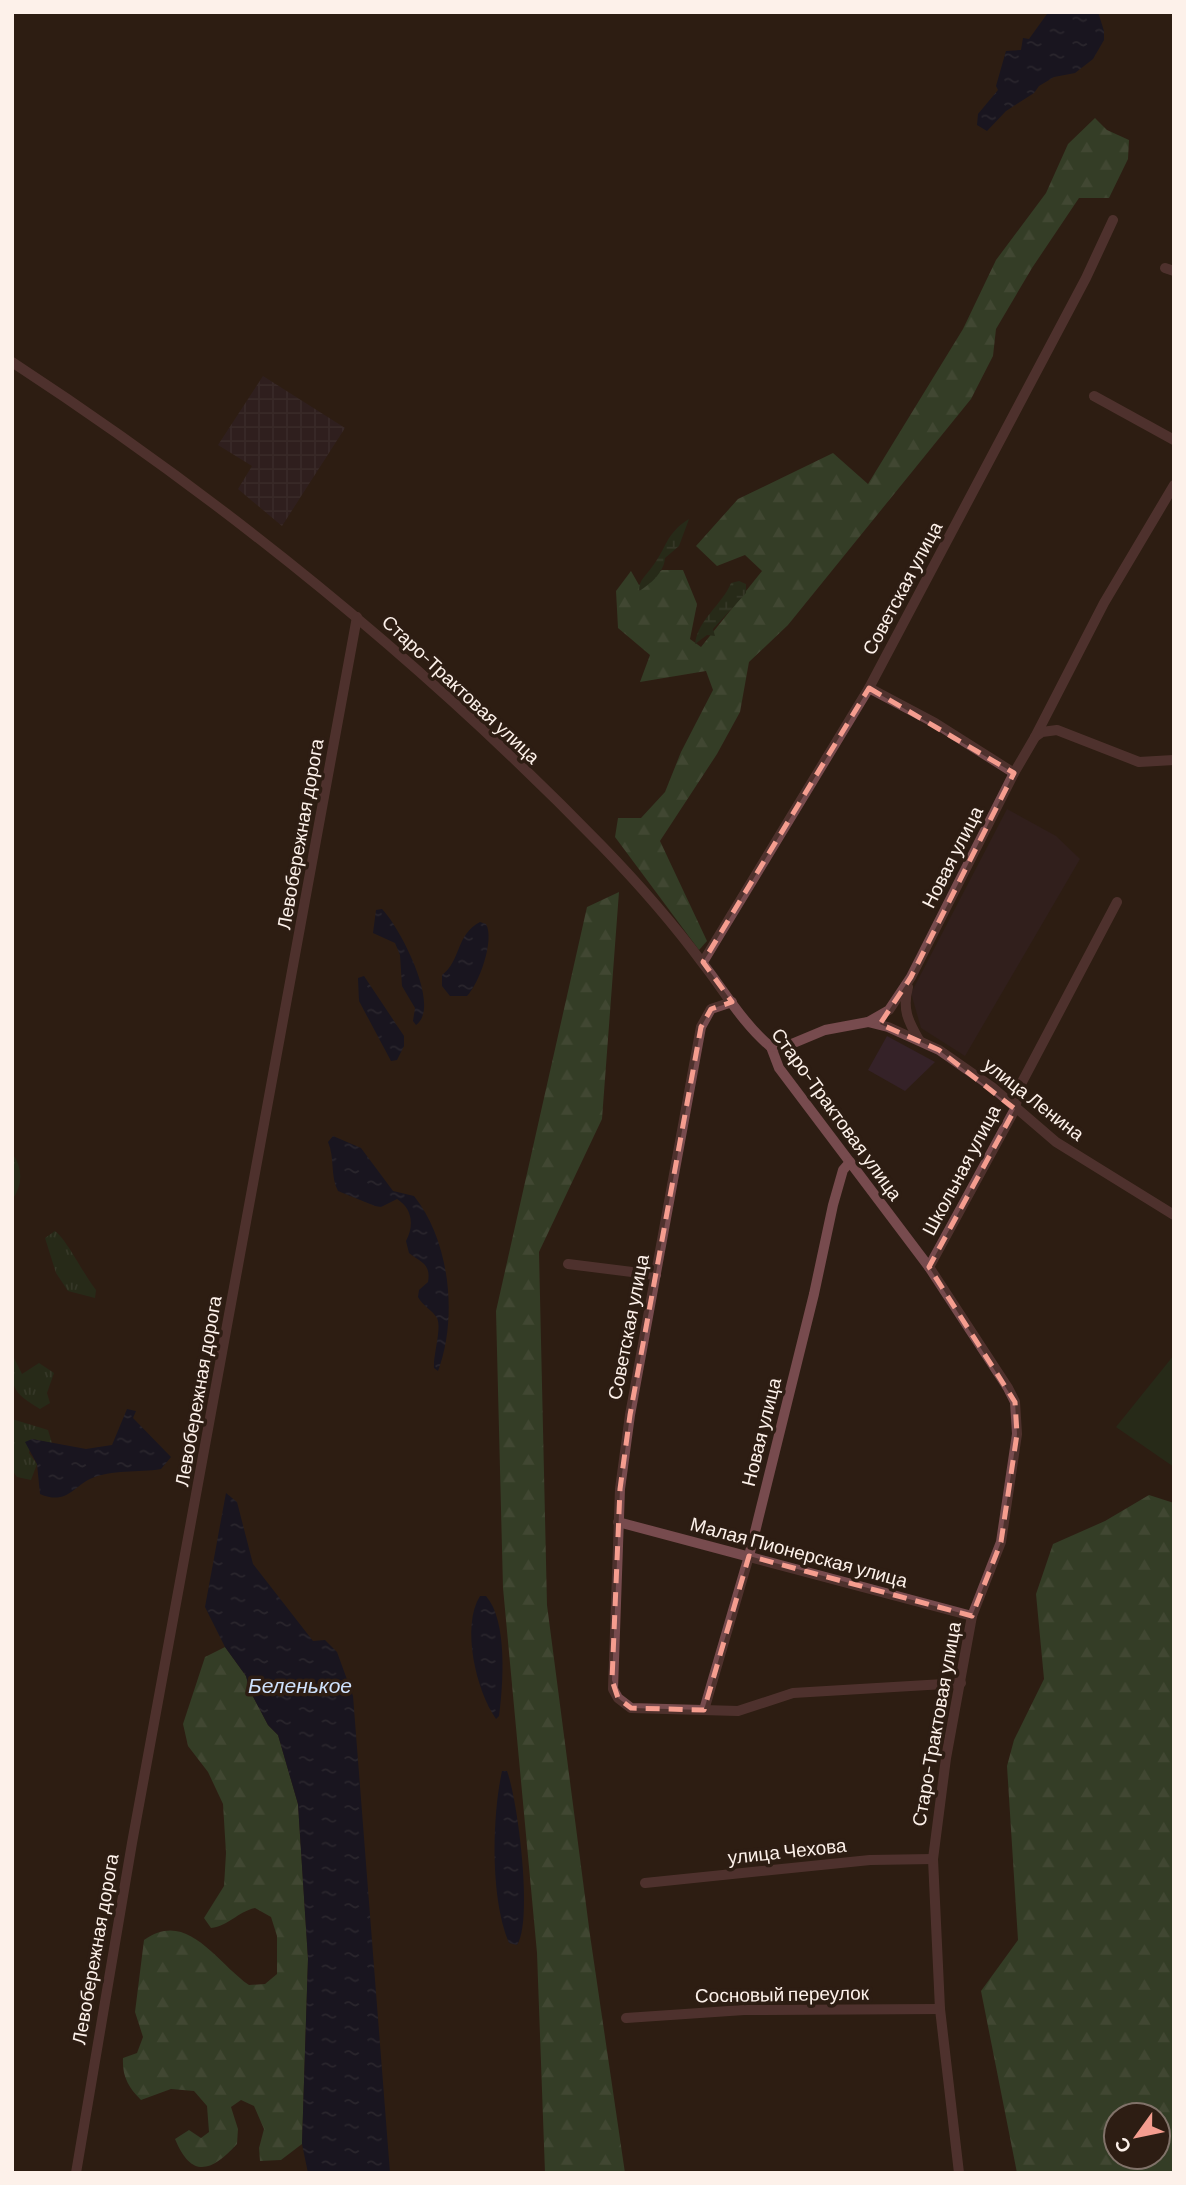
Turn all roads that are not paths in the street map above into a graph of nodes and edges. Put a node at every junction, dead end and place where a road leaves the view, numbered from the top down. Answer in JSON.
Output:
{"nodes":[{"id":1,"x":1113,"y":220,"type":"dead end"},
{"id":2,"x":12,"y":362,"type":"edge"},
{"id":3,"x":1094,"y":396,"type":"dead end"},
{"id":4,"x":1174,"y":440,"type":"edge"},
{"id":5,"x":1174,"y":485,"type":"edge"},
{"id":6,"x":357,"y":617,"type":"junction"},
{"id":7,"x":869,"y":688,"type":"junction"},
{"id":8,"x":1035,"y":737,"type":"junction"},
{"id":9,"x":1174,"y":760,"type":"edge"},
{"id":10,"x":1014,"y":773,"type":"junction"},
{"id":11,"x":1117,"y":902,"type":"dead end"},
{"id":12,"x":703,"y":962,"type":"junction"},
{"id":13,"x":911,"y":977,"type":"junction"},
{"id":14,"x":732,"y":1002,"type":"junction"},
{"id":15,"x":868,"y":1022,"type":"junction"},
{"id":16,"x":919,"y":1040,"type":"junction"},
{"id":17,"x":771,"y":1047,"type":"junction"},
{"id":18,"x":1015,"y":1109,"type":"junction"},
{"id":19,"x":850,"y":1162,"type":"junction"},
{"id":20,"x":1174,"y":1215,"type":"edge"},
{"id":21,"x":568,"y":1264,"type":"dead end"},
{"id":22,"x":929,"y":1267,"type":"junction"},
{"id":23,"x":656,"y":1275,"type":"junction"},
{"id":24,"x":618,"y":1522,"type":"junction"},
{"id":25,"x":749,"y":1556,"type":"junction"},
{"id":26,"x":972,"y":1616,"type":"junction"},
{"id":27,"x":961,"y":1683,"type":"junction"},
{"id":28,"x":704,"y":1710,"type":"junction"},
{"id":29,"x":933,"y":1859,"type":"junction"},
{"id":30,"x":645,"y":1883,"type":"dead end"},
{"id":31,"x":940,"y":2009,"type":"junction"},
{"id":32,"x":626,"y":2018,"type":"dead end"},
{"id":33,"x":76,"y":2173,"type":"edge"},
{"id":34,"x":959,"y":2173,"type":"edge"}],
"edges":[{"from":1,"to":7,"type":"street","name":"Советская улица"},
{"from":2,"to":6,"type":"street","name":"Старо-Трактовая улица"},
{"from":3,"to":4,"type":"street"},
{"from":5,"to":8,"type":"street","name":"Новая улица"},
{"from":6,"to":12,"type":"street","name":"Старо-Трактовая улица"},
{"from":6,"to":33,"type":"street","name":"Левобережная дорога"},
{"from":7,"to":10,"type":"street"},
{"from":7,"to":12,"type":"street","name":"Советская улица"},
{"from":8,"to":9,"type":"street"},
{"from":8,"to":10,"type":"street","name":"Новая улица"},
{"from":10,"to":13,"type":"street","name":"Новая улица"},
{"from":11,"to":18,"type":"street","name":"Школьная улица"},
{"from":12,"to":14,"type":"street","name":"Старо-Трактовая улица"},
{"from":13,"to":15,"type":"street","name":"Новая улица"},
{"from":13,"to":16,"type":"street"},
{"from":14,"to":17,"type":"street","name":"Старо-Трактовая улица"},
{"from":14,"to":23,"type":"street","name":"Советская улица"},
{"from":15,"to":16,"type":"street","name":"улица Ленина"},
{"from":15,"to":17,"type":"street","name":"Новая улица"},
{"from":16,"to":18,"type":"street","name":"улица Ленина"},
{"from":17,"to":19,"type":"street","name":"Старо-Трактовая улица"},
{"from":18,"to":20,"type":"street","name":"улица Ленина"},
{"from":18,"to":22,"type":"street","name":"Школьная улица"},
{"from":19,"to":22,"type":"street","name":"Старо-Трактовая улица"},
{"from":19,"to":25,"type":"street","name":"Новая улица"},
{"from":21,"to":23,"type":"street"},
{"from":22,"to":26,"type":"street","name":"Старо-Трактовая улица"},
{"from":23,"to":24,"type":"street","name":"Советская улица"},
{"from":24,"to":25,"type":"street","name":"Малая Пионерская улица"},
{"from":24,"to":28,"type":"street","name":"Советская улица"},
{"from":25,"to":26,"type":"street","name":"Малая Пионерская улица"},
{"from":25,"to":28,"type":"street","name":"Новая улица"},
{"from":26,"to":27,"type":"street","name":"Старо-Трактовая улица"},
{"from":27,"to":28,"type":"street"},
{"from":27,"to":29,"type":"street","name":"Старо-Трактовая улица"},
{"from":29,"to":30,"type":"street","name":"улица Чехова"},
{"from":29,"to":31,"type":"street","name":"Старо-Трактовая улица"},
{"from":31,"to":32,"type":"street","name":"Сосновый переулок"},
{"from":31,"to":34,"type":"street","name":"Старо-Трактовая улица"}]}
